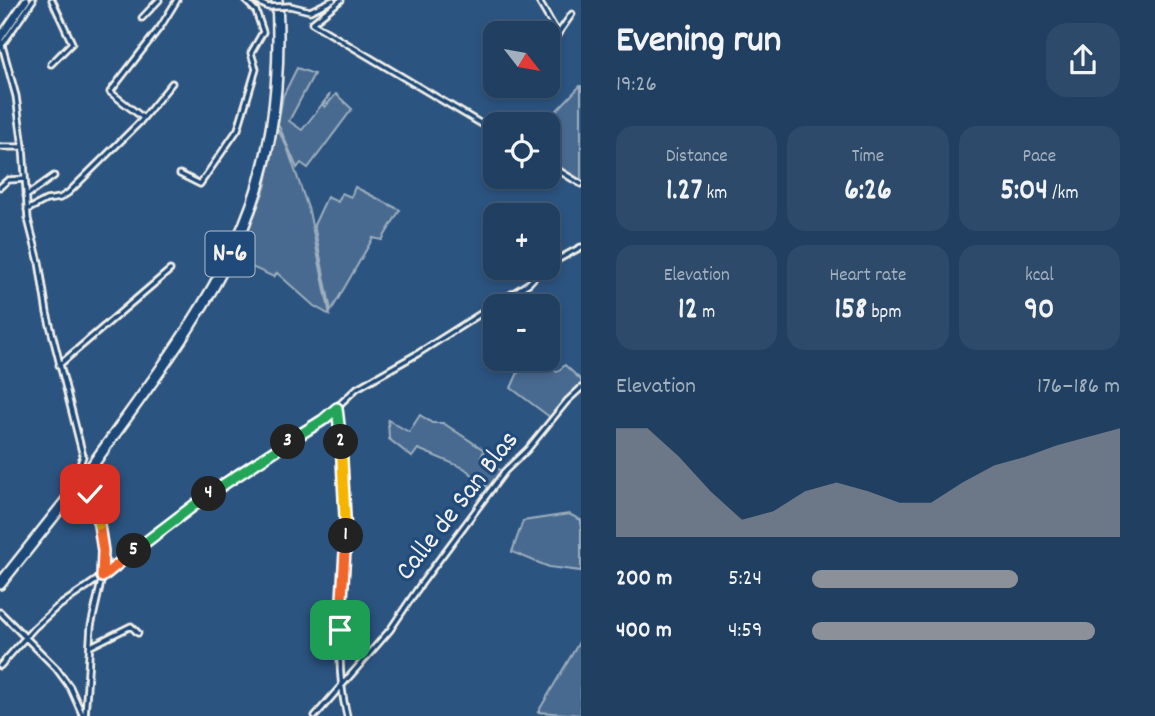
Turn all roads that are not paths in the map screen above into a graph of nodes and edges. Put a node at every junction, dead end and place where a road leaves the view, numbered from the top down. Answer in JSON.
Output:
{"nodes":[{"id":1,"x":26,"y":0,"type":"edge"},
{"id":2,"x":33,"y":0,"type":"edge"},
{"id":3,"x":52,"y":0,"type":"edge"},
{"id":4,"x":159,"y":0,"type":"edge"},
{"id":5,"x":177,"y":0,"type":"edge"},
{"id":6,"x":246,"y":0,"type":"edge"},
{"id":7,"x":254,"y":0,"type":"edge"},
{"id":8,"x":277,"y":0,"type":"edge"},
{"id":9,"x":332,"y":0,"type":"edge"},
{"id":10,"x":341,"y":0,"type":"edge"},
{"id":11,"x":538,"y":0,"type":"edge"},
{"id":12,"x":572,"y":14,"type":"dead end"},
{"id":13,"x":142,"y":18,"type":"dead end"},
{"id":14,"x":550,"y":21,"type":"edge"},
{"id":15,"x":560,"y":31,"type":"edge"},
{"id":16,"x":0,"y":41,"type":"edge"},
{"id":17,"x":51,"y":64,"type":"dead end"},
{"id":18,"x":172,"y":83,"type":"dead end"},
{"id":19,"x":143,"y":117,"type":"junction"},
{"id":20,"x":483,"y":125,"type":"edge"},
{"id":21,"x":0,"y":147,"type":"edge"},
{"id":22,"x":23,"y":147,"type":"junction"},
{"id":23,"x":560,"y":171,"type":"edge"},
{"id":24,"x":180,"y":174,"type":"dead end"},
{"id":25,"x":54,"y":176,"type":"dead end"},
{"id":26,"x":25,"y":179,"type":"junction"},
{"id":27,"x":581,"y":184,"type":"edge"},
{"id":28,"x":0,"y":187,"type":"edge"},
{"id":29,"x":26,"y":196,"type":"junction"},
{"id":30,"x":27,"y":210,"type":"junction"},
{"id":31,"x":581,"y":247,"type":"edge"},
{"id":32,"x":560,"y":258,"type":"edge"},
{"id":33,"x":170,"y":270,"type":"dead end"},
{"id":34,"x":532,"y":280,"type":"edge"},
{"id":35,"x":59,"y":365,"type":"junction"},
{"id":36,"x":581,"y":388,"type":"edge"},
{"id":37,"x":337,"y":408,"type":"junction"},
{"id":38,"x":82,"y":478,"type":"junction"},
{"id":39,"x":102,"y":577,"type":"junction"},
{"id":40,"x":0,"y":584,"type":"edge"},
{"id":41,"x":0,"y":612,"type":"edge"},
{"id":42,"x":138,"y":633,"type":"dead end"},
{"id":43,"x":25,"y":639,"type":"junction"},
{"id":44,"x":91,"y":646,"type":"junction"},
{"id":45,"x":0,"y":666,"type":"edge"},
{"id":46,"x":341,"y":689,"type":"junction"},
{"id":47,"x":84,"y":716,"type":"edge"},
{"id":48,"x":315,"y":716,"type":"edge"},
{"id":49,"x":347,"y":716,"type":"edge"}],
"edges":[{"from":1,"to":16,"type":"street"},
{"from":2,"to":16,"type":"street"},
{"from":3,"to":17,"type":"street"},
{"from":4,"to":13,"type":"street"},
{"from":5,"to":19,"type":"street"},
{"from":6,"to":24,"type":"street"},
{"from":7,"to":9,"type":"street","bridge":true},
{"from":8,"to":38,"type":"highway","number":"N-6"},
{"from":10,"to":20,"type":"street"},
{"from":11,"to":14,"type":"street"},
{"from":12,"to":15,"type":"street"},
{"from":16,"to":22,"type":"street"},
{"from":18,"to":19,"type":"street"},
{"from":19,"to":30,"type":"street"},
{"from":21,"to":22,"type":"street"},
{"from":22,"to":26,"type":"street"},
{"from":23,"to":27,"type":"street"},
{"from":25,"to":29,"type":"street"},
{"from":26,"to":28,"type":"street"},
{"from":26,"to":29,"type":"street"},
{"from":29,"to":30,"type":"street"},
{"from":30,"to":35,"type":"street"},
{"from":31,"to":32,"type":"street"},
{"from":33,"to":35,"type":"street"},
{"from":34,"to":37,"type":"street"},
{"from":35,"to":38,"type":"street"},
{"from":36,"to":46,"type":"street","name":"Calle de San Blas"},
{"from":37,"to":39,"type":"street"},
{"from":37,"to":46,"type":"street"},
{"from":38,"to":39,"type":"street"},
{"from":38,"to":40,"type":"highway","number":"N-6"},
{"from":39,"to":43,"type":"street"},
{"from":39,"to":44,"type":"street"},
{"from":41,"to":43,"type":"street"},
{"from":42,"to":44,"type":"street"},
{"from":43,"to":45,"type":"street"},
{"from":43,"to":47,"type":"street"},
{"from":44,"to":47,"type":"street"},
{"from":46,"to":48,"type":"street","name":"Calle de San Blas"},
{"from":46,"to":49,"type":"street"}]}
